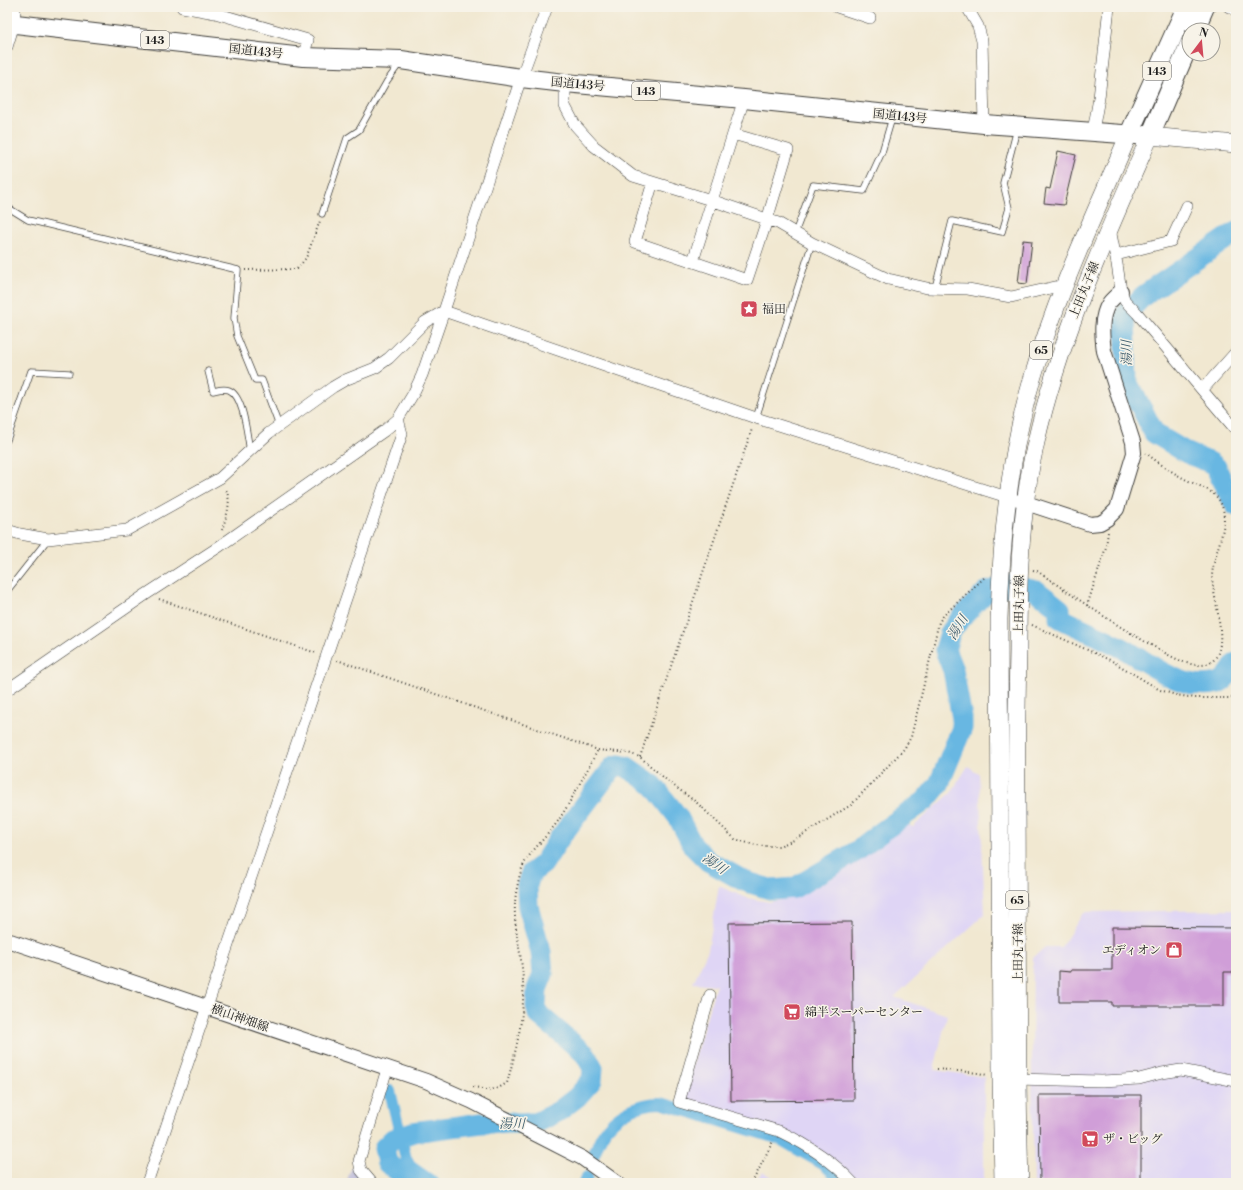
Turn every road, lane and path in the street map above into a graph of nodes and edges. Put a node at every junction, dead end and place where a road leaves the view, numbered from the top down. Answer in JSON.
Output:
{"nodes":[{"id":1,"x":182,"y":7,"type":"edge"},
{"id":2,"x":547,"y":7,"type":"edge"},
{"id":3,"x":967,"y":7,"type":"edge"},
{"id":4,"x":1109,"y":7,"type":"edge"},
{"id":5,"x":1186,"y":7,"type":"edge"},
{"id":6,"x":1205,"y":7,"type":"edge"},
{"id":7,"x":1229,"y":7,"type":"edge"},
{"id":8,"x":844,"y":8,"type":"edge"},
{"id":9,"x":216,"y":10,"type":"edge"},
{"id":10,"x":1236,"y":10,"type":"edge"},
{"id":11,"x":12,"y":18,"type":"edge"},
{"id":12,"x":870,"y":18,"type":"dead end"},
{"id":13,"x":1199,"y":22,"type":"edge"},
{"id":14,"x":7,"y":47,"type":"edge"},
{"id":15,"x":303,"y":57,"type":"junction"},
{"id":16,"x":401,"y":60,"type":"junction"},
{"id":17,"x":1182,"y":62,"type":"edge"},
{"id":18,"x":521,"y":78,"type":"junction"},
{"id":19,"x":565,"y":83,"type":"junction"},
{"id":20,"x":744,"y":99,"type":"junction"},
{"id":21,"x":892,"y":115,"type":"junction"},
{"id":22,"x":984,"y":124,"type":"junction"},
{"id":23,"x":1018,"y":127,"type":"junction"},
{"id":24,"x":1093,"y":131,"type":"junction"},
{"id":25,"x":733,"y":134,"type":"junction"},
{"id":26,"x":1129,"y":134,"type":"junction"},
{"id":27,"x":1150,"y":136,"type":"junction"},
{"id":28,"x":1236,"y":144,"type":"edge"},
{"id":29,"x":653,"y":182,"type":"junction"},
{"id":30,"x":711,"y":200,"type":"junction"},
{"id":31,"x":1187,"y":206,"type":"dead end"},
{"id":32,"x":7,"y":207,"type":"edge"},
{"id":33,"x":322,"y":214,"type":"joint"},
{"id":34,"x":767,"y":220,"type":"junction"},
{"id":35,"x":1109,"y":229,"type":"junction"},
{"id":36,"x":794,"y":233,"type":"junction"},
{"id":37,"x":812,"y":243,"type":"junction"},
{"id":38,"x":1116,"y":255,"type":"junction"},
{"id":39,"x":693,"y":261,"type":"junction"},
{"id":40,"x":238,"y":270,"type":"junction"},
{"id":41,"x":1064,"y":285,"type":"junction"},
{"id":42,"x":935,"y":288,"type":"junction"},
{"id":43,"x":1123,"y":296,"type":"junction"},
{"id":44,"x":444,"y":311,"type":"junction"},
{"id":45,"x":1236,"y":352,"type":"edge"},
{"id":46,"x":208,"y":371,"type":"dead end"},
{"id":47,"x":68,"y":372,"type":"dead end"},
{"id":48,"x":1202,"y":390,"type":"junction"},
{"id":49,"x":756,"y":418,"type":"junction"},
{"id":50,"x":398,"y":419,"type":"junction"},
{"id":51,"x":279,"y":426,"type":"junction"},
{"id":52,"x":1236,"y":430,"type":"edge"},
{"id":53,"x":7,"y":440,"type":"edge"},
{"id":54,"x":1133,"y":442,"type":"junction"},
{"id":55,"x":250,"y":451,"type":"junction"},
{"id":56,"x":220,"y":478,"type":"junction"},
{"id":57,"x":1008,"y":498,"type":"junction"},
{"id":58,"x":1026,"y":503,"type":"junction"},
{"id":59,"x":1107,"y":519,"type":"junction"},
{"id":60,"x":7,"y":530,"type":"edge"},
{"id":61,"x":48,"y":539,"type":"junction"},
{"id":62,"x":217,"y":548,"type":"junction"},
{"id":63,"x":1019,"y":572,"type":"junction"},
{"id":64,"x":1000,"y":575,"type":"junction"},
{"id":65,"x":7,"y":591,"type":"edge"},
{"id":66,"x":145,"y":595,"type":"junction"},
{"id":67,"x":1087,"y":606,"type":"junction"},
{"id":68,"x":1018,"y":621,"type":"junction"},
{"id":69,"x":325,"y":656,"type":"junction"},
{"id":70,"x":7,"y":690,"type":"edge"},
{"id":71,"x":1236,"y":698,"type":"edge"},
{"id":72,"x":598,"y":750,"type":"junction"},
{"id":73,"x":640,"y":757,"type":"junction"},
{"id":74,"x":7,"y":940,"type":"edge"},
{"id":75,"x":710,"y":995,"type":"dead end"},
{"id":76,"x":208,"y":1007,"type":"junction"},
{"id":77,"x":387,"y":1069,"type":"junction"},
{"id":78,"x":937,"y":1069,"type":"dead end"},
{"id":79,"x":1001,"y":1078,"type":"junction"},
{"id":80,"x":1019,"y":1079,"type":"junction"},
{"id":81,"x":1236,"y":1081,"type":"edge"},
{"id":82,"x":467,"y":1099,"type":"junction"},
{"id":83,"x":774,"y":1140,"type":"dead end"},
{"id":84,"x":147,"y":1183,"type":"edge"},
{"id":85,"x":372,"y":1183,"type":"edge"},
{"id":86,"x":618,"y":1183,"type":"edge"},
{"id":87,"x":752,"y":1183,"type":"edge"},
{"id":88,"x":853,"y":1183,"type":"edge"},
{"id":89,"x":1003,"y":1183,"type":"edge"},
{"id":90,"x":1020,"y":1183,"type":"edge"}],
"edges":[{"from":1,"to":9,"type":"street"},
{"from":2,"to":18,"type":"street"},
{"from":3,"to":22,"type":"street"},
{"from":4,"to":24,"type":"street"},
{"from":5,"to":26,"type":"highway","number":"143"},
{"from":6,"to":13,"type":"highway"},
{"from":7,"to":10,"type":"street"},
{"from":8,"to":12,"type":"street"},
{"from":9,"to":15,"type":"street"},
{"from":11,"to":14,"type":"street"},
{"from":11,"to":15,"type":"highway","name":"国道143号","number":"143"},
{"from":15,"to":16,"type":"highway","name":"国道143号","number":"143"},
{"from":16,"to":18,"type":"highway","name":"国道143号","number":"143"},
{"from":16,"to":33,"type":"lane"},
{"from":17,"to":27,"type":"highway","number":"143"},
{"from":18,"to":19,"type":"highway","name":"国道143号","number":"143"},
{"from":18,"to":44,"type":"street"},
{"from":19,"to":20,"type":"highway","name":"国道143号","number":"143"},
{"from":19,"to":29,"type":"street"},
{"from":20,"to":21,"type":"highway","name":"国道143号","number":"143"},
{"from":20,"to":25,"type":"street"},
{"from":21,"to":22,"type":"highway","name":"国道143号","number":"143"},
{"from":21,"to":36,"type":"lane"},
{"from":22,"to":23,"type":"highway","name":"国道143号","number":"143"},
{"from":23,"to":24,"type":"highway","name":"国道143号","number":"143"},
{"from":23,"to":42,"type":"lane"},
{"from":24,"to":26,"type":"highway","name":"国道143号","number":"143"},
{"from":25,"to":30,"type":"street"},
{"from":25,"to":34,"type":"street"},
{"from":26,"to":27,"type":"highway","name":"国道143号","number":"143"},
{"from":26,"to":41,"type":"main road","name":"上田丸子線","number":"65"},
{"from":27,"to":28,"type":"main road"},
{"from":27,"to":35,"type":"main road","name":"上田丸子線","number":"65"},
{"from":29,"to":30,"type":"street"},
{"from":29,"to":39,"type":"street"},
{"from":30,"to":34,"type":"street"},
{"from":30,"to":39,"type":"street"},
{"from":31,"to":38,"type":"street"},
{"from":32,"to":40,"type":"lane"},
{"from":33,"to":40,"type":"path"},
{"from":34,"to":36,"type":"street"},
{"from":34,"to":39,"type":"street"},
{"from":35,"to":38,"type":"street"},
{"from":35,"to":58,"type":"main road","name":"上田丸子線","number":"65"},
{"from":36,"to":37,"type":"street"},
{"from":37,"to":42,"type":"street"},
{"from":37,"to":49,"type":"lane"},
{"from":38,"to":43,"type":"street"},
{"from":40,"to":51,"type":"lane"},
{"from":41,"to":42,"type":"street"},
{"from":41,"to":57,"type":"main road","name":"上田丸子線","number":"65"},
{"from":43,"to":48,"type":"street"},
{"from":43,"to":54,"type":"street"},
{"from":44,"to":49,"type":"street"},
{"from":44,"to":50,"type":"street"},
{"from":44,"to":51,"type":"street"},
{"from":45,"to":48,"type":"street"},
{"from":46,"to":55,"type":"lane"},
{"from":47,"to":53,"type":"lane"},
{"from":48,"to":52,"type":"street"},
{"from":49,"to":57,"type":"street"},
{"from":49,"to":73,"type":"path"},
{"from":50,"to":62,"type":"street"},
{"from":50,"to":69,"type":"street"},
{"from":51,"to":55,"type":"street"},
{"from":54,"to":59,"type":"street"},
{"from":54,"to":67,"type":"path"},
{"from":55,"to":56,"type":"street"},
{"from":56,"to":61,"type":"street"},
{"from":56,"to":62,"type":"path"},
{"from":57,"to":58,"type":"street"},
{"from":57,"to":64,"type":"main road","name":"上田丸子線","number":"65"},
{"from":58,"to":59,"type":"street"},
{"from":58,"to":63,"type":"main road","name":"上田丸子線","number":"65"},
{"from":59,"to":67,"type":"path"},
{"from":60,"to":61,"type":"street"},
{"from":61,"to":65,"type":"lane"},
{"from":62,"to":66,"type":"street"},
{"from":63,"to":67,"type":"path"},
{"from":63,"to":68,"type":"main road","name":"上田丸子線","number":"65"},
{"from":64,"to":73,"type":"path"},
{"from":64,"to":79,"type":"main road","name":"上田丸子線","number":"65"},
{"from":66,"to":69,"type":"path"},
{"from":66,"to":70,"type":"street"},
{"from":68,"to":71,"type":"path"},
{"from":68,"to":80,"type":"main road","name":"上田丸子線","number":"65"},
{"from":69,"to":72,"type":"path"},
{"from":69,"to":76,"type":"street"},
{"from":72,"to":73,"type":"path"},
{"from":72,"to":82,"type":"path"},
{"from":74,"to":76,"type":"street","name":"横山神畑線"},
{"from":75,"to":88,"type":"street"},
{"from":76,"to":77,"type":"street","name":"横山神畑線"},
{"from":76,"to":84,"type":"street"},
{"from":77,"to":82,"type":"street","name":"横山神畑線"},
{"from":77,"to":85,"type":"street"},
{"from":78,"to":79,"type":"path"},
{"from":79,"to":80,"type":"street"},
{"from":79,"to":89,"type":"main road","name":"上田丸子線","number":"65"},
{"from":80,"to":81,"type":"street"},
{"from":80,"to":90,"type":"main road","name":"上田丸子線","number":"65"},
{"from":82,"to":86,"type":"street","name":"横山神畑線"},
{"from":83,"to":87,"type":"path"}]}
